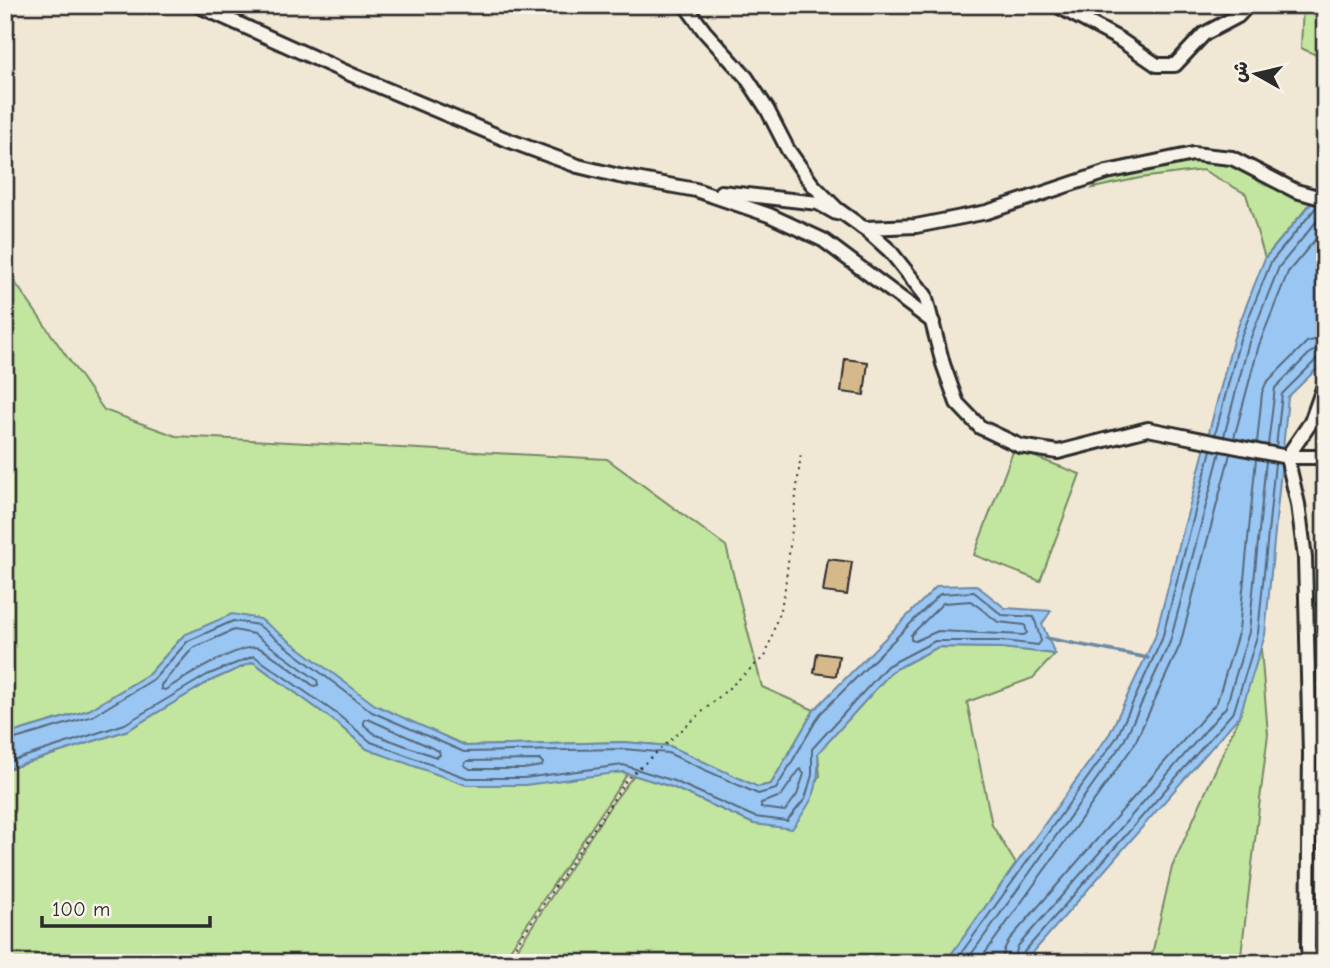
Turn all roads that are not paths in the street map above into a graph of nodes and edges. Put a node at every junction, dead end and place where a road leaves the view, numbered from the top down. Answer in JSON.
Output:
{"nodes":[{"id":1,"x":197,"y":5,"type":"edge"},
{"id":2,"x":685,"y":5,"type":"edge"},
{"id":3,"x":1056,"y":5,"type":"edge"},
{"id":4,"x":1248,"y":5,"type":"edge"},
{"id":5,"x":696,"y":190,"type":"junction"},
{"id":6,"x":1325,"y":199,"type":"edge"},
{"id":7,"x":865,"y":228,"type":"junction"},
{"id":8,"x":933,"y":322,"type":"junction"},
{"id":9,"x":1325,"y":383,"type":"edge"},
{"id":10,"x":1287,"y":457,"type":"junction"},
{"id":11,"x":1325,"y":457,"type":"edge"},
{"id":12,"x":1311,"y":963,"type":"edge"}],
"edges":[{"from":1,"to":5,"type":"street"},
{"from":2,"to":7,"type":"street"},
{"from":3,"to":4,"type":"street"},
{"from":5,"to":7,"type":"street"},
{"from":5,"to":8,"type":"street"},
{"from":6,"to":7,"type":"street"},
{"from":7,"to":8,"type":"street"},
{"from":8,"to":10,"type":"street"},
{"from":9,"to":10,"type":"street"},
{"from":10,"to":11,"type":"street"},
{"from":10,"to":12,"type":"street"}]}
